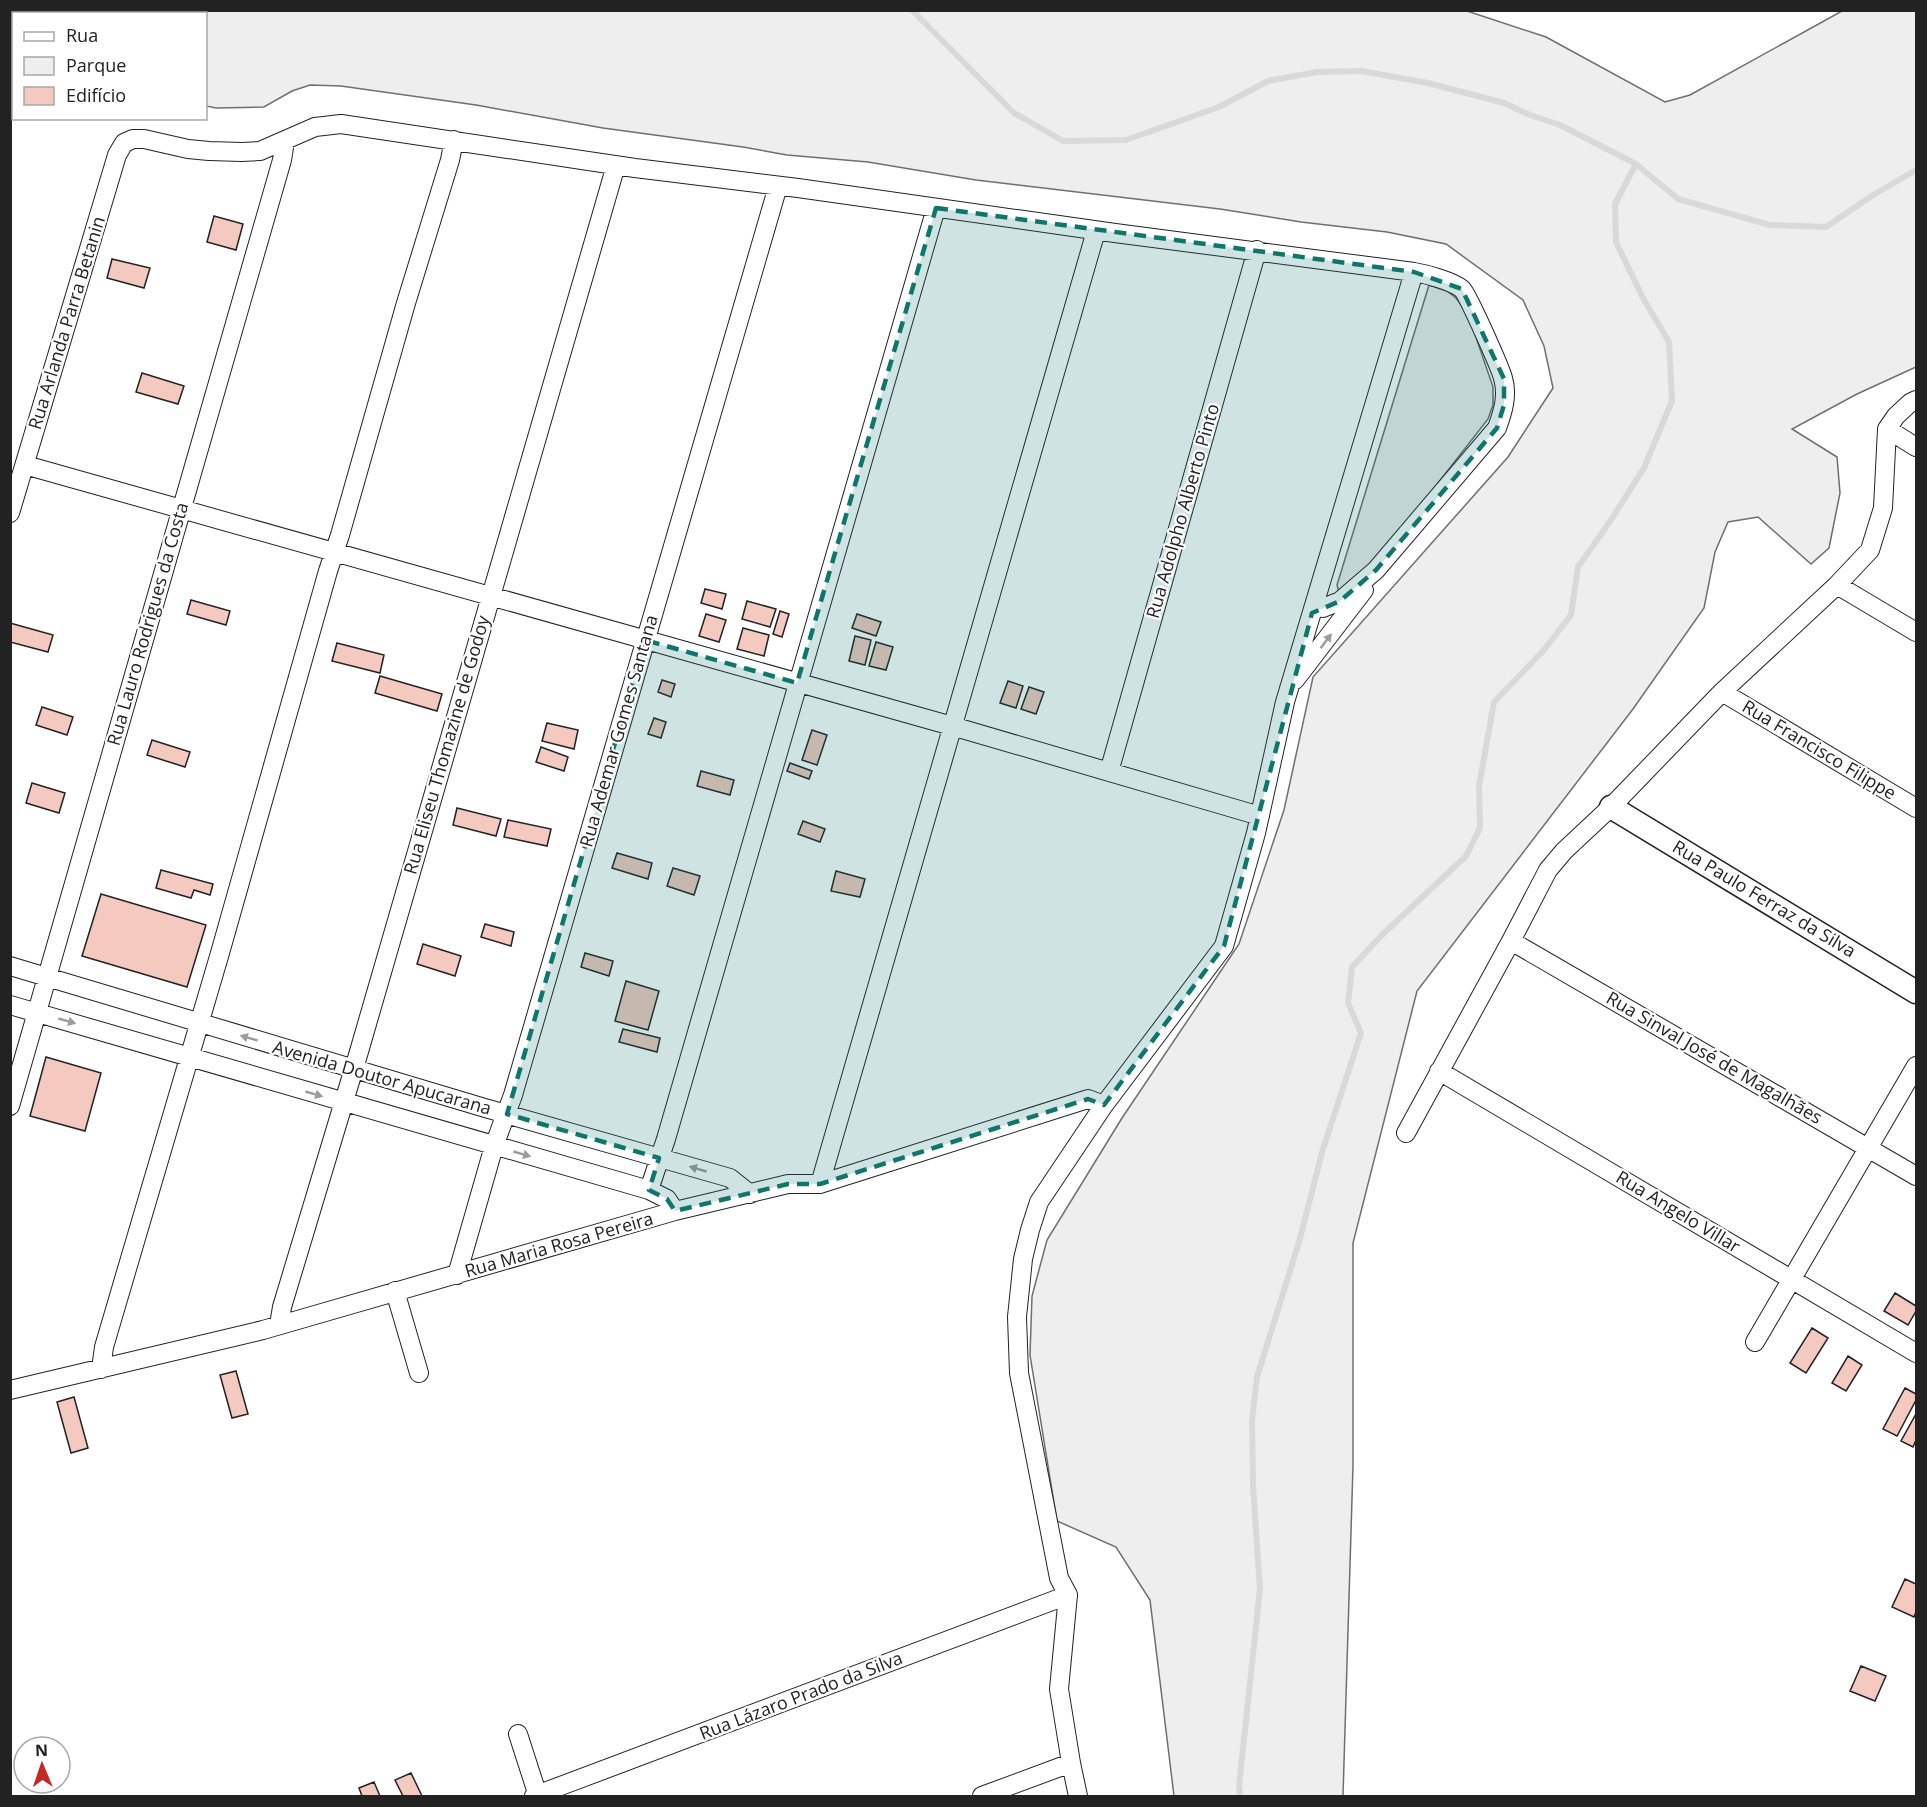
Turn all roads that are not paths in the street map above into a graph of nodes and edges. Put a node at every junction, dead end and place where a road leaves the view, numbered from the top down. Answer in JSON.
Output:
{"nodes":[{"id":1,"x":454,"y":140,"type":"junction"},
{"id":2,"x":285,"y":141,"type":"junction"},
{"id":3,"x":616,"y":165,"type":"junction"},
{"id":4,"x":778,"y":186,"type":"junction"},
{"id":5,"x":936,"y":208,"type":"junction"},
{"id":6,"x":1096,"y":231,"type":"junction"},
{"id":7,"x":1257,"y":250,"type":"junction"},
{"id":8,"x":1414,"y":272,"type":"junction"},
{"id":9,"x":1917,"y":400,"type":"edge"},
{"id":10,"x":1887,"y":429,"type":"junction"},
{"id":11,"x":1917,"y":447,"type":"edge"},
{"id":12,"x":25,"y":465,"type":"junction"},
{"id":13,"x":181,"y":509,"type":"junction"},
{"id":14,"x":10,"y":513,"type":"edge"},
{"id":15,"x":335,"y":552,"type":"junction"},
{"id":16,"x":1376,"y":570,"type":"junction"},
{"id":17,"x":1837,"y":585,"type":"junction"},
{"id":18,"x":1317,"y":595,"type":"junction"},
{"id":19,"x":490,"y":597,"type":"junction"},
{"id":20,"x":1917,"y":632,"type":"edge"},
{"id":21,"x":645,"y":640,"type":"junction"},
{"id":22,"x":797,"y":683,"type":"junction"},
{"id":23,"x":1289,"y":687,"type":"junction"},
{"id":24,"x":1722,"y":692,"type":"junction"},
{"id":25,"x":952,"y":726,"type":"junction"},
{"id":26,"x":1109,"y":772,"type":"junction"},
{"id":27,"x":1611,"y":807,"type":"junction"},
{"id":28,"x":1917,"y":808,"type":"edge"},
{"id":29,"x":1260,"y":816,"type":"junction"},
{"id":30,"x":1511,"y":941,"type":"junction"},
{"id":31,"x":10,"y":966,"type":"edge"},
{"id":32,"x":48,"y":976,"type":"junction"},
{"id":33,"x":1917,"y":992,"type":"edge"},
{"id":34,"x":10,"y":1005,"type":"edge"},
{"id":35,"x":38,"y":1013,"type":"junction"},
{"id":36,"x":199,"y":1024,"type":"junction"},
{"id":37,"x":189,"y":1057,"type":"junction"},
{"id":38,"x":1917,"y":1066,"type":"edge"},
{"id":39,"x":353,"y":1069,"type":"junction"},
{"id":40,"x":1440,"y":1071,"type":"junction"},
{"id":41,"x":344,"y":1102,"type":"junction"},
{"id":42,"x":1104,"y":1105,"type":"junction"},
{"id":43,"x":10,"y":1106,"type":"edge"},
{"id":44,"x":507,"y":1114,"type":"junction"},
{"id":45,"x":1406,"y":1133,"type":"dead end"},
{"id":46,"x":494,"y":1146,"type":"junction"},
{"id":47,"x":1868,"y":1148,"type":"junction"},
{"id":48,"x":659,"y":1158,"type":"junction"},
{"id":49,"x":1917,"y":1176,"type":"edge"},
{"id":50,"x":820,"y":1184,"type":"junction"},
{"id":51,"x":649,"y":1190,"type":"junction"},
{"id":52,"x":750,"y":1194,"type":"junction"},
{"id":53,"x":675,"y":1211,"type":"junction"},
{"id":54,"x":457,"y":1275,"type":"junction"},
{"id":55,"x":1792,"y":1279,"type":"junction"},
{"id":56,"x":395,"y":1291,"type":"junction"},
{"id":57,"x":279,"y":1325,"type":"junction"},
{"id":58,"x":1755,"y":1342,"type":"dead end"},
{"id":59,"x":1917,"y":1353,"type":"edge"},
{"id":60,"x":101,"y":1368,"type":"junction"},
{"id":61,"x":419,"y":1373,"type":"dead end"},
{"id":62,"x":10,"y":1390,"type":"edge"},
{"id":63,"x":1068,"y":1595,"type":"junction"},
{"id":64,"x":518,"y":1734,"type":"dead end"},
{"id":65,"x":1071,"y":1763,"type":"junction"},
{"id":66,"x":536,"y":1796,"type":"edge"},
{"id":67,"x":982,"y":1797,"type":"edge"},
{"id":68,"x":1078,"y":1797,"type":"edge"}],
"edges":[{"from":1,"to":2,"type":"street"},
{"from":1,"to":3,"type":"street"},
{"from":1,"to":15,"type":"street"},
{"from":2,"to":12,"type":"street","name":"Rua Arlanda Parra Betanin"},
{"from":2,"to":13,"type":"street","name":"Rua Lauro Rodrigues da Costa"},
{"from":3,"to":4,"type":"street"},
{"from":3,"to":19,"type":"street","name":"Rua Eliseu Thomazine de Godoy"},
{"from":4,"to":5,"type":"street"},
{"from":4,"to":21,"type":"street","name":"Rua Ademar Gomes Santana"},
{"from":5,"to":6,"type":"street"},
{"from":5,"to":22,"type":"street"},
{"from":6,"to":7,"type":"street"},
{"from":6,"to":25,"type":"street"},
{"from":7,"to":8,"type":"street"},
{"from":7,"to":26,"type":"street","name":"Rua Adolpho Alberto Pinto"},
{"from":8,"to":16,"type":"street"},
{"from":8,"to":18,"type":"street"},
{"from":9,"to":10,"type":"street"},
{"from":10,"to":11,"type":"street"},
{"from":10,"to":17,"type":"street"},
{"from":12,"to":13,"type":"street"},
{"from":12,"to":14,"type":"street","name":"Rua Arlanda Parra Betanin"},
{"from":13,"to":15,"type":"street"},
{"from":13,"to":32,"type":"street","name":"Rua Lauro Rodrigues da Costa"},
{"from":15,"to":19,"type":"street"},
{"from":15,"to":36,"type":"street"},
{"from":16,"to":18,"type":"street"},
{"from":23,"to":16,"type":"street","one_way":true},
{"from":17,"to":20,"type":"street"},
{"from":17,"to":24,"type":"street"},
{"from":18,"to":23,"type":"street"},
{"from":19,"to":21,"type":"street"},
{"from":19,"to":39,"type":"street","name":"Rua Eliseu Thomazine de Godoy"},
{"from":21,"to":22,"type":"street"},
{"from":21,"to":44,"type":"street","name":"Rua Ademar Gomes Santana"},
{"from":22,"to":25,"type":"street"},
{"from":22,"to":48,"type":"street"},
{"from":23,"to":29,"type":"street"},
{"from":24,"to":27,"type":"street"},
{"from":24,"to":28,"type":"street","name":"Rua Francisco Filippe"},
{"from":25,"to":26,"type":"street"},
{"from":25,"to":50,"type":"street"},
{"from":26,"to":29,"type":"street"},
{"from":27,"to":30,"type":"street"},
{"from":27,"to":33,"type":"street","name":"Rua Paulo Ferraz da Silva"},
{"from":29,"to":42,"type":"street"},
{"from":30,"to":40,"type":"street"},
{"from":30,"to":47,"type":"street","name":"Rua Sinval José de Magalhães"},
{"from":31,"to":32,"type":"street","name":"Avenida Doutor Apucarana"},
{"from":32,"to":35,"type":"street","name":"Rua Lauro Rodrigues da Costa"},
{"from":32,"to":36,"type":"street","name":"Avenida Doutor Apucarana"},
{"from":34,"to":35,"type":"street","name":"Avenida Doutor Apucarana"},
{"from":35,"to":37,"type":"street","name":"Avenida Doutor Apucarana","one_way":true},
{"from":35,"to":43,"type":"street","name":"Rua Lauro Rodrigues da Costa"},
{"from":36,"to":37,"type":"street"},
{"from":39,"to":36,"type":"street","name":"Avenida Doutor Apucarana","one_way":true},
{"from":37,"to":41,"type":"street","name":"Avenida Doutor Apucarana","one_way":true},
{"from":37,"to":60,"type":"street"},
{"from":38,"to":47,"type":"street"},
{"from":39,"to":41,"type":"street","name":"Rua Eliseu Thomazine de Godoy"},
{"from":39,"to":44,"type":"street","name":"Avenida Doutor Apucarana"},
{"from":40,"to":45,"type":"street"},
{"from":40,"to":55,"type":"street","name":"Rua Angelo Villar"},
{"from":41,"to":46,"type":"street","name":"Avenida Doutor Apucarana"},
{"from":41,"to":57,"type":"street","name":"Rua Eliseu Thomazine de Godoy"},
{"from":42,"to":50,"type":"street","name":"Rua Maria Rosa Pereira"},
{"from":42,"to":63,"type":"street"},
{"from":44,"to":46,"type":"street","name":"Rua Ademar Gomes Santana"},
{"from":44,"to":48,"type":"street","name":"Avenida Doutor Apucarana"},
{"from":46,"to":51,"type":"street","name":"Avenida Doutor Apucarana","one_way":true},
{"from":46,"to":54,"type":"street","name":"Rua Ademar Gomes Santana"},
{"from":47,"to":49,"type":"street","name":"Rua Sinval José de Magalhães"},
{"from":47,"to":55,"type":"street"},
{"from":48,"to":51,"type":"street"},
{"from":52,"to":48,"type":"street","name":"Avenida Doutor Apucarana","one_way":true},
{"from":50,"to":52,"type":"street","name":"Rua Maria Rosa Pereira"},
{"from":51,"to":53,"type":"street","name":"Avenida Doutor Apucarana"},
{"from":52,"to":53,"type":"street","name":"Rua Maria Rosa Pereira"},
{"from":53,"to":54,"type":"street","name":"Rua Maria Rosa Pereira"},
{"from":54,"to":56,"type":"street","name":"Rua Maria Rosa Pereira"},
{"from":55,"to":58,"type":"street"},
{"from":55,"to":59,"type":"street","name":"Rua Angelo Villar"},
{"from":56,"to":57,"type":"street","name":"Rua Maria Rosa Pereira"},
{"from":56,"to":61,"type":"street"},
{"from":57,"to":60,"type":"street","name":"Rua Maria Rosa Pereira"},
{"from":60,"to":62,"type":"street","name":"Rua Maria Rosa Pereira"},
{"from":63,"to":65,"type":"street"},
{"from":63,"to":66,"type":"street","name":"Rua Lázaro Prado da Silva"},
{"from":64,"to":66,"type":"street"},
{"from":65,"to":67,"type":"street"},
{"from":65,"to":68,"type":"street"}]}
